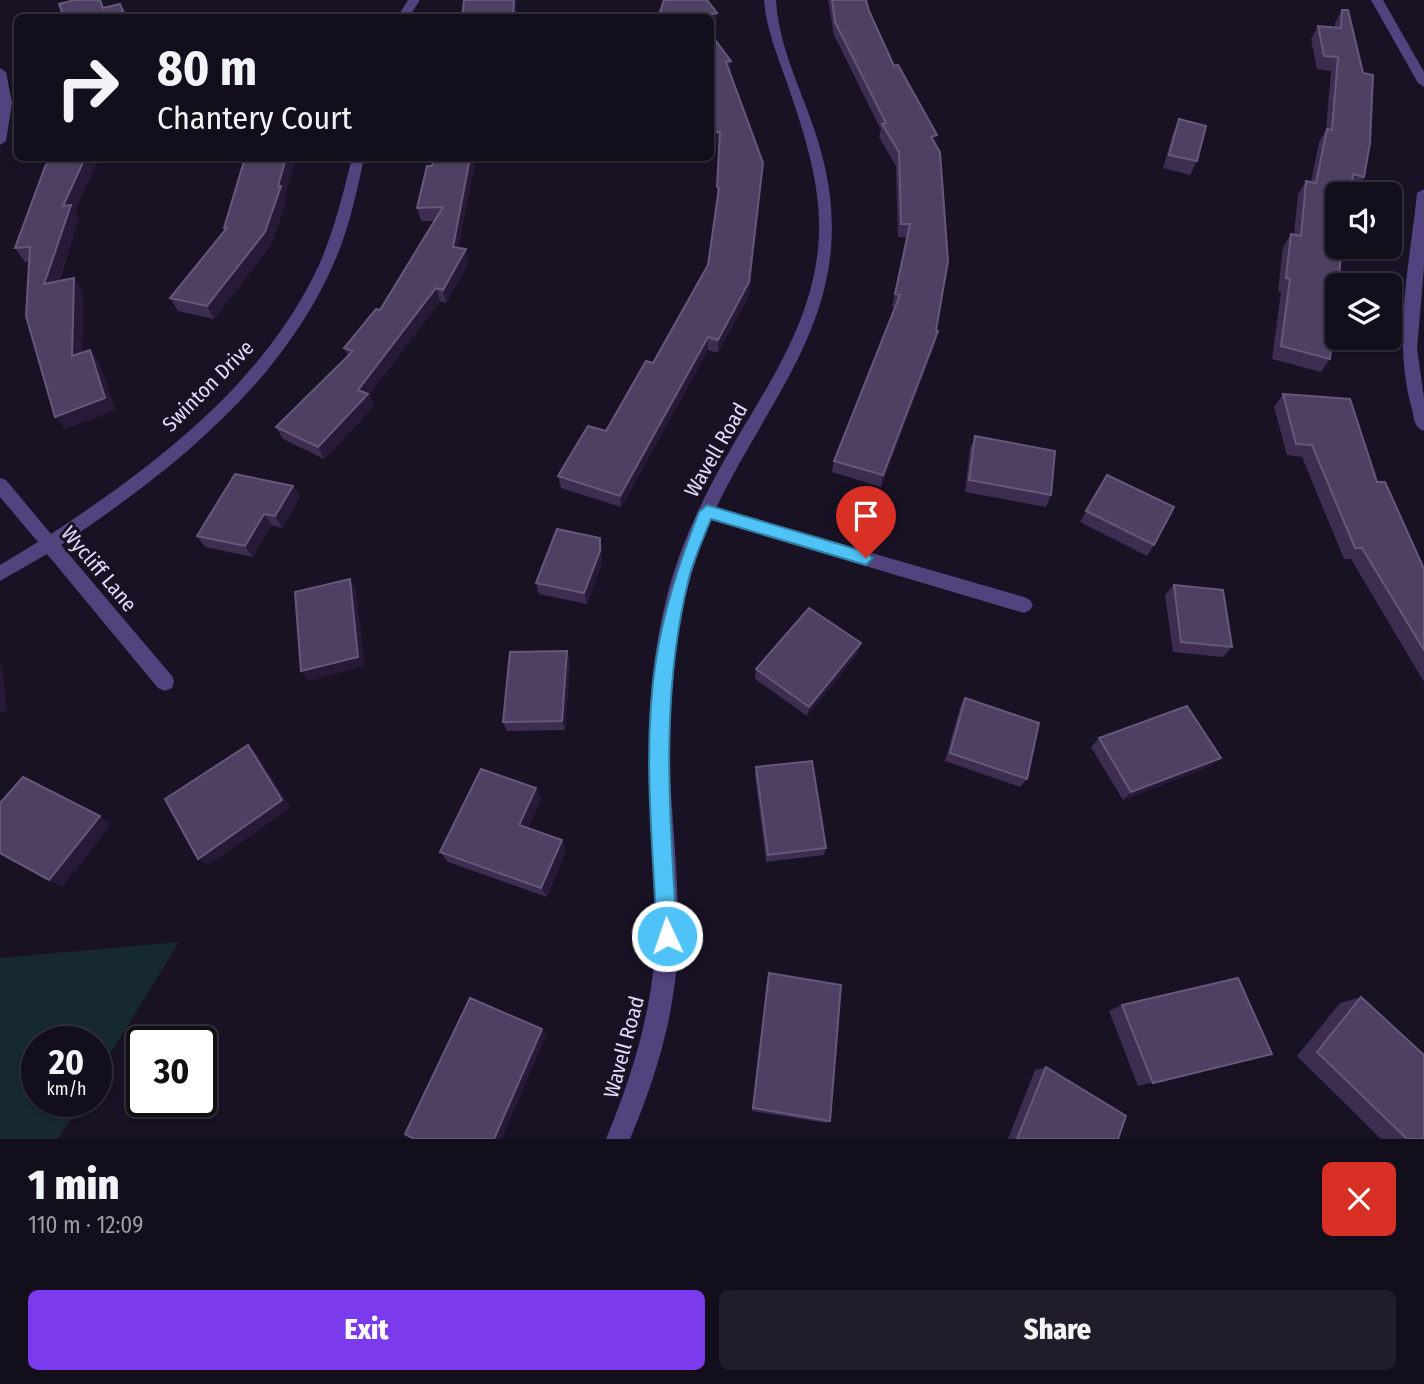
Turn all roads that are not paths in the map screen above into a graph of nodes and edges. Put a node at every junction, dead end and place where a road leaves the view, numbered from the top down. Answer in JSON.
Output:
{"nodes":[{"id":1,"x":771,"y":0,"type":"edge"},
{"id":2,"x":1377,"y":0,"type":"edge"},
{"id":3,"x":0,"y":72,"type":"edge"},
{"id":4,"x":1424,"y":83,"type":"edge"},
{"id":5,"x":0,"y":141,"type":"edge"},
{"id":6,"x":357,"y":161,"type":"edge"},
{"id":7,"x":1424,"y":193,"type":"edge"},
{"id":8,"x":1424,"y":425,"type":"edge"},
{"id":9,"x":0,"y":485,"type":"edge"},
{"id":10,"x":707,"y":512,"type":"junction"},
{"id":11,"x":50,"y":545,"type":"junction"},
{"id":12,"x":0,"y":575,"type":"edge"},
{"id":13,"x":1024,"y":605,"type":"dead end"},
{"id":14,"x":165,"y":682,"type":"dead end"},
{"id":15,"x":618,"y":1139,"type":"edge"}],
"edges":[{"from":1,"to":10,"type":"street","name":"Wavell Road"},
{"from":2,"to":4,"type":"street"},
{"from":3,"to":5,"type":"street"},
{"from":6,"to":11,"type":"street","name":"Swinton Drive"},
{"from":7,"to":8,"type":"street"},
{"from":9,"to":11,"type":"street","name":"Wycliff Lane"},
{"from":10,"to":13,"type":"street"},
{"from":10,"to":15,"type":"street","name":"Wavell Road"},
{"from":11,"to":12,"type":"street","name":"Swinton Drive"},
{"from":11,"to":14,"type":"street","name":"Wycliff Lane"}]}
